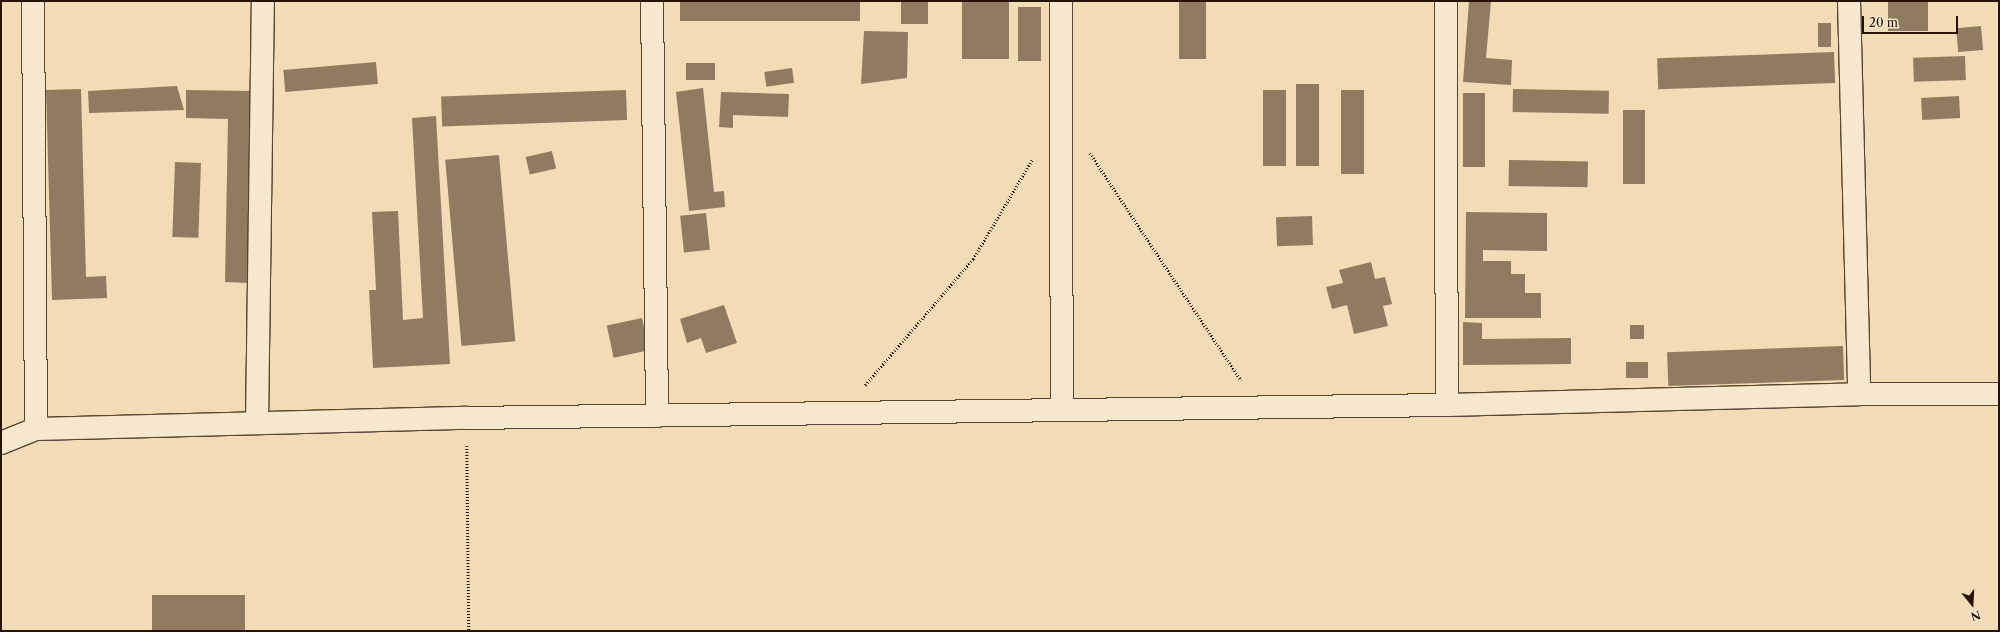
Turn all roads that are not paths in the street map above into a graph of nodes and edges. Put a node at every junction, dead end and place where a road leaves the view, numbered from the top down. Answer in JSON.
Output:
{"nodes":[{"id":1,"x":33,"y":1,"type":"edge"},
{"id":2,"x":263,"y":1,"type":"edge"},
{"id":3,"x":652,"y":1,"type":"edge"},
{"id":4,"x":1061,"y":1,"type":"edge"},
{"id":5,"x":1446,"y":1,"type":"edge"},
{"id":6,"x":1849,"y":1,"type":"edge"},
{"id":7,"x":1859,"y":394,"type":"junction"},
{"id":8,"x":1999,"y":394,"type":"edge"},
{"id":9,"x":1447,"y":405,"type":"junction"},
{"id":10,"x":1062,"y":410,"type":"junction"},
{"id":11,"x":658,"y":416,"type":"junction"},
{"id":12,"x":257,"y":423,"type":"junction"},
{"id":13,"x":36,"y":429,"type":"junction"},
{"id":14,"x":1,"y":443,"type":"edge"}],
"edges":[{"from":1,"to":13,"type":"street"},
{"from":2,"to":12,"type":"street"},
{"from":3,"to":11,"type":"street"},
{"from":4,"to":10,"type":"street"},
{"from":5,"to":9,"type":"street"},
{"from":6,"to":7,"type":"street"},
{"from":7,"to":8,"type":"street"},
{"from":7,"to":9,"type":"street"},
{"from":9,"to":10,"type":"street"},
{"from":10,"to":11,"type":"street"},
{"from":11,"to":12,"type":"street"},
{"from":12,"to":13,"type":"street"},
{"from":13,"to":14,"type":"street"}]}
